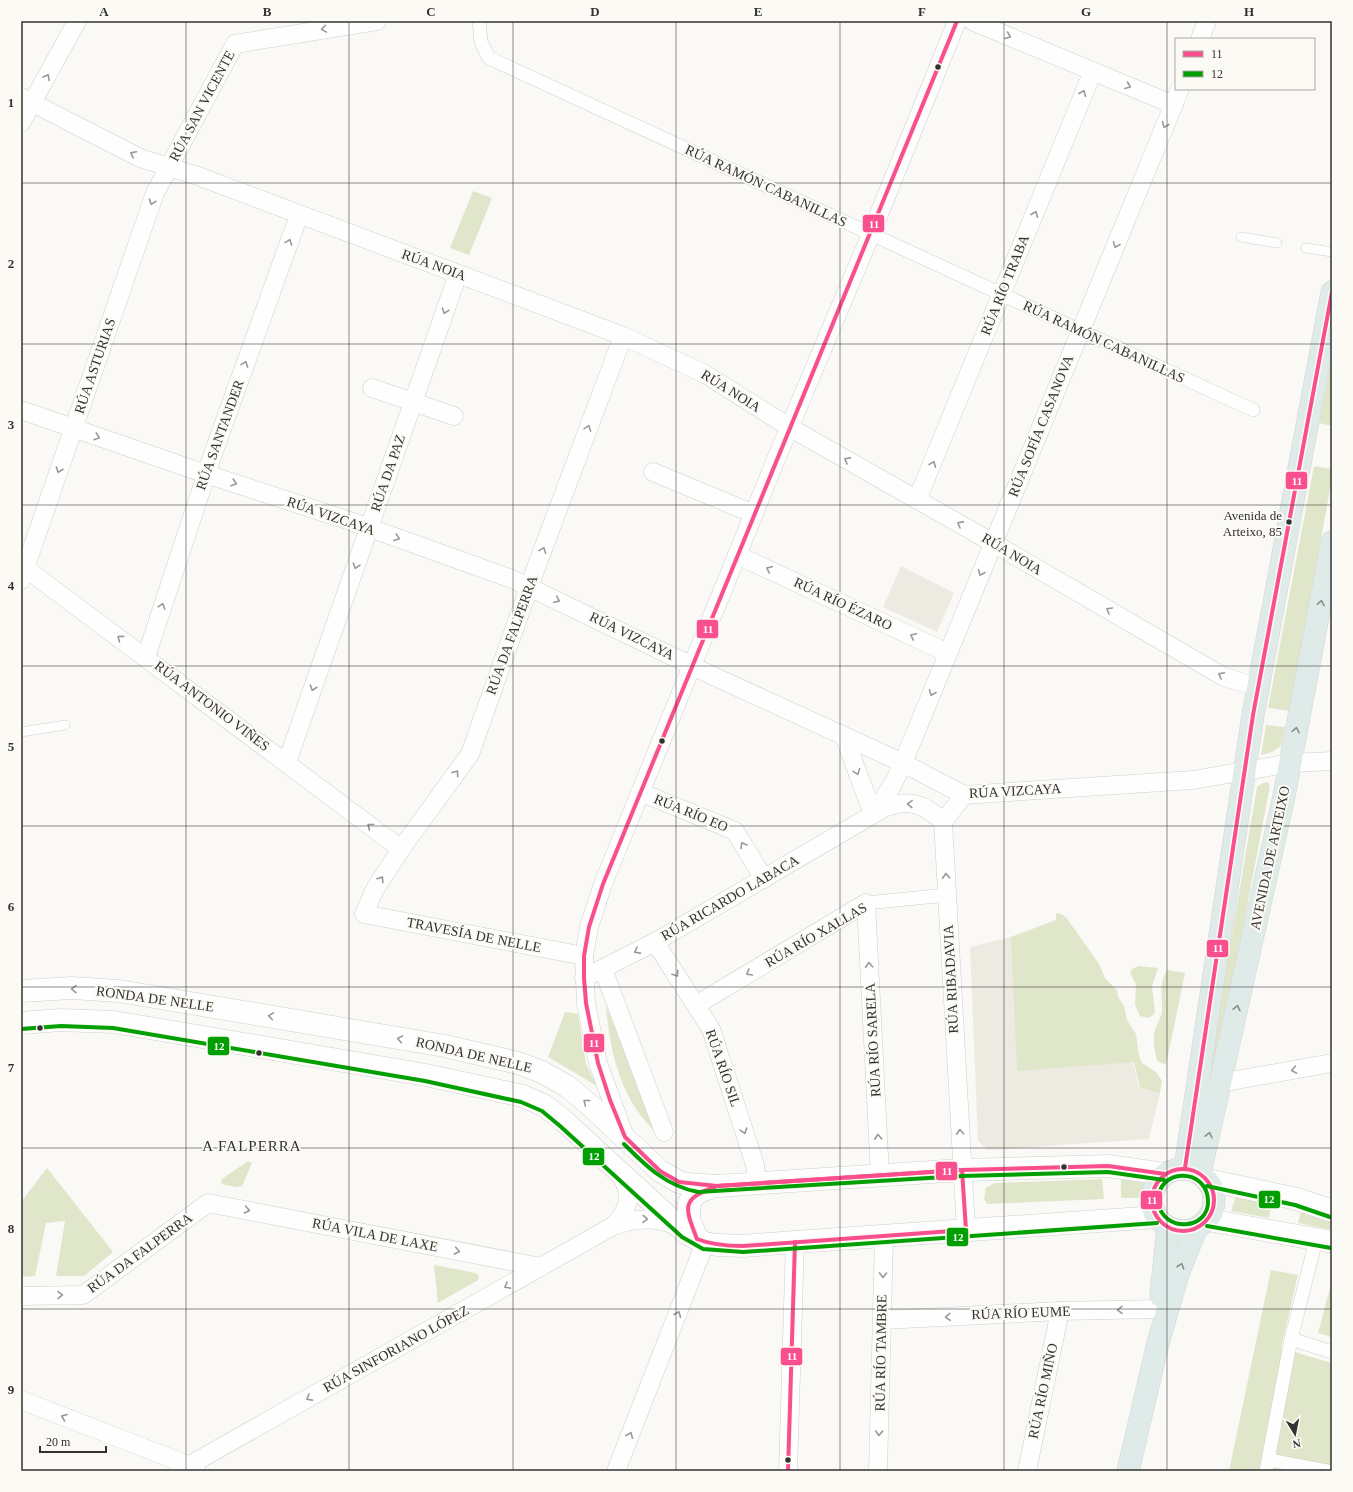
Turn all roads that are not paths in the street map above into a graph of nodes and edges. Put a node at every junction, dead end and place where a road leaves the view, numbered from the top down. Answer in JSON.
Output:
{"nodes":[{"id":1,"x":77,"y":21,"type":"edge"},
{"id":2,"x":377,"y":21,"type":"edge"},
{"id":3,"x":479,"y":21,"type":"edge"},
{"id":4,"x":957,"y":21,"type":"edge"},
{"id":5,"x":972,"y":21,"type":"edge"},
{"id":6,"x":1207,"y":21,"type":"edge"},
{"id":7,"x":1200,"y":38,"type":"edge"},
{"id":8,"x":1093,"y":71,"type":"junction"},
{"id":9,"x":1177,"y":97,"type":"edge"},
{"id":10,"x":27,"y":100,"type":"edge"},
{"id":11,"x":21,"y":123,"type":"edge"},
{"id":12,"x":170,"y":168,"type":"junction"},
{"id":13,"x":299,"y":215,"type":"junction"},
{"id":14,"x":872,"y":234,"type":"junction"},
{"id":15,"x":1241,"y":237,"type":"dead end"},
{"id":16,"x":1277,"y":243,"type":"dead end"},
{"id":17,"x":1306,"y":248,"type":"dead end"},
{"id":18,"x":1332,"y":252,"type":"edge"},
{"id":19,"x":458,"y":274,"type":"junction"},
{"id":20,"x":1332,"y":292,"type":"edge"},
{"id":21,"x":1002,"y":294,"type":"junction"},
{"id":22,"x":1081,"y":331,"type":"junction"},
{"id":23,"x":622,"y":336,"type":"junction"},
{"id":24,"x":372,"y":388,"type":"dead end"},
{"id":25,"x":413,"y":402,"type":"junction"},
{"id":26,"x":21,"y":410,"type":"edge"},
{"id":27,"x":1253,"y":410,"type":"dead end"},
{"id":28,"x":454,"y":416,"type":"dead end"},
{"id":29,"x":789,"y":428,"type":"junction"},
{"id":30,"x":73,"y":429,"type":"junction"},
{"id":31,"x":653,"y":472,"type":"dead end"},
{"id":32,"x":206,"y":474,"type":"junction"},
{"id":33,"x":918,"y":500,"type":"junction"},
{"id":34,"x":754,"y":514,"type":"junction"},
{"id":35,"x":369,"y":528,"type":"junction"},
{"id":36,"x":1332,"y":542,"type":"edge"},
{"id":37,"x":993,"y":543,"type":"junction"},
{"id":38,"x":737,"y":555,"type":"junction"},
{"id":39,"x":22,"y":571,"type":"edge"},
{"id":40,"x":529,"y":586,"type":"junction"},
{"id":41,"x":948,"y":653,"type":"junction"},
{"id":42,"x":146,"y":657,"type":"junction"},
{"id":43,"x":692,"y":665,"type":"junction"},
{"id":44,"x":1258,"y":687,"type":"junction"},
{"id":45,"x":65,"y":725,"type":"dead end"},
{"id":46,"x":21,"y":732,"type":"edge"},
{"id":47,"x":844,"y":736,"type":"junction"},
{"id":48,"x":287,"y":762,"type":"junction"},
{"id":49,"x":1332,"y":762,"type":"edge"},
{"id":50,"x":903,"y":763,"type":"junction"},
{"id":51,"x":1291,"y":763,"type":"junction"},
{"id":52,"x":1246,"y":771,"type":"junction"},
{"id":53,"x":640,"y":792,"type":"junction"},
{"id":54,"x":964,"y":795,"type":"junction"},
{"id":55,"x":873,"y":814,"type":"junction"},
{"id":56,"x":943,"y":822,"type":"junction"},
{"id":57,"x":401,"y":849,"type":"junction"},
{"id":58,"x":764,"y":878,"type":"junction"},
{"id":59,"x":947,"y":895,"type":"junction"},
{"id":60,"x":866,"y":904,"type":"junction"},
{"id":61,"x":364,"y":914,"type":"joint"},
{"id":62,"x":655,"y":942,"type":"junction"},
{"id":63,"x":584,"y":956,"type":"junction"},
{"id":64,"x":603,"y":969,"type":"junction"},
{"id":65,"x":584,"y":978,"type":"junction"},
{"id":66,"x":21,"y":991,"type":"edge"},
{"id":67,"x":696,"y":1005,"type":"junction"},
{"id":68,"x":21,"y":1023,"type":"edge"},
{"id":69,"x":1332,"y":1064,"type":"edge"},
{"id":70,"x":1220,"y":1083,"type":"junction"},
{"id":71,"x":664,"y":1132,"type":"dead end"},
{"id":72,"x":625,"y":1138,"type":"junction"},
{"id":73,"x":962,"y":1170,"type":"junction"},
{"id":74,"x":620,"y":1172,"type":"junction"},
{"id":75,"x":1190,"y":1174,"type":"junction"},
{"id":76,"x":880,"y":1176,"type":"junction"},
{"id":77,"x":757,"y":1183,"type":"junction"},
{"id":78,"x":717,"y":1186,"type":"junction"},
{"id":79,"x":208,"y":1203,"type":"joint"},
{"id":80,"x":1332,"y":1211,"type":"edge"},
{"id":81,"x":1162,"y":1222,"type":"junction"},
{"id":82,"x":1202,"y":1224,"type":"junction"},
{"id":83,"x":613,"y":1226,"type":"junction"},
{"id":84,"x":677,"y":1226,"type":"junction"},
{"id":85,"x":966,"y":1230,"type":"junction"},
{"id":86,"x":884,"y":1236,"type":"junction"},
{"id":87,"x":701,"y":1241,"type":"junction"},
{"id":88,"x":1324,"y":1241,"type":"edge"},
{"id":89,"x":796,"y":1242,"type":"junction"},
{"id":90,"x":541,"y":1267,"type":"junction"},
{"id":91,"x":21,"y":1296,"type":"edge"},
{"id":92,"x":1159,"y":1309,"type":"junction"},
{"id":93,"x":1060,"y":1311,"type":"junction"},
{"id":94,"x":883,"y":1320,"type":"junction"},
{"id":95,"x":1291,"y":1339,"type":"junction"},
{"id":96,"x":1332,"y":1352,"type":"edge"},
{"id":97,"x":1148,"y":1384,"type":"junction"},
{"id":98,"x":21,"y":1400,"type":"edge"},
{"id":99,"x":1268,"y":1466,"type":"edge"},
{"id":100,"x":191,"y":1469,"type":"edge"},
{"id":101,"x":616,"y":1471,"type":"edge"},
{"id":102,"x":788,"y":1471,"type":"edge"},
{"id":103,"x":878,"y":1471,"type":"edge"},
{"id":104,"x":1027,"y":1471,"type":"edge"},
{"id":105,"x":1128,"y":1471,"type":"edge"},
{"id":106,"x":1327,"y":1471,"type":"edge"}],
"edges":[{"from":10,"to":1,"type":"street","one_way":true},
{"from":2,"to":12,"type":"street","name":"RÚA SAN VICENTE","one_way":true},
{"from":3,"to":14,"type":"street","name":"RÚA RAMÓN CABANILLAS"},
{"from":4,"to":14,"type":"street"},
{"from":5,"to":8,"type":"street","one_way":true},
{"from":6,"to":7,"type":"street"},
{"from":8,"to":9,"type":"street","one_way":true},
{"from":21,"to":8,"type":"street","name":"RÚA RÍO TRABA","one_way":true},
{"from":9,"to":22,"type":"street","name":"RÚA SOFÍA CASANOVA","one_way":true},
{"from":10,"to":11,"type":"street"},
{"from":12,"to":10,"type":"street","name":"RÚA NOIA","one_way":true},
{"from":12,"to":13,"type":"street","name":"RÚA NOIA"},
{"from":12,"to":30,"type":"street","name":"RÚA ASTURIAS","one_way":true},
{"from":13,"to":19,"type":"street","name":"RÚA NOIA"},
{"from":32,"to":13,"type":"street","name":"RÚA SANTANDER","one_way":true},
{"from":14,"to":21,"type":"street","name":"RÚA RAMÓN CABANILLAS"},
{"from":14,"to":29,"type":"street"},
{"from":15,"to":16,"type":"lane"},
{"from":17,"to":18,"type":"lane"},
{"from":19,"to":23,"type":"street","name":"RÚA NOIA"},
{"from":19,"to":25,"type":"street","name":"RÚA DA PAZ","one_way":true},
{"from":20,"to":44,"type":"main road"},
{"from":21,"to":22,"type":"street","name":"RÚA RAMÓN CABANILLAS"},
{"from":33,"to":21,"type":"street","name":"RÚA RÍO TRABA","one_way":true},
{"from":22,"to":27,"type":"street","name":"RÚA RAMÓN CABANILLAS"},
{"from":22,"to":37,"type":"street","name":"RÚA SOFÍA CASANOVA"},
{"from":23,"to":29,"type":"street","name":"RÚA NOIA"},
{"from":40,"to":23,"type":"street","name":"RÚA DA FALPERRA","one_way":true},
{"from":24,"to":25,"type":"street"},
{"from":25,"to":28,"type":"street"},
{"from":25,"to":35,"type":"street","name":"RÚA DA PAZ"},
{"from":26,"to":30,"type":"street","name":"RÚA VIZCAYA"},
{"from":33,"to":29,"type":"street","name":"RÚA NOIA","one_way":true},
{"from":29,"to":34,"type":"street"},
{"from":30,"to":32,"type":"street","name":"RÚA VIZCAYA","one_way":true},
{"from":30,"to":39,"type":"street","name":"RÚA ASTURIAS","one_way":true},
{"from":31,"to":34,"type":"street"},
{"from":32,"to":35,"type":"street","name":"RÚA VIZCAYA","one_way":true},
{"from":42,"to":32,"type":"street","name":"RÚA SANTANDER","one_way":true},
{"from":37,"to":33,"type":"street","name":"RÚA NOIA","one_way":true},
{"from":34,"to":38,"type":"street"},
{"from":35,"to":40,"type":"street","name":"RÚA VIZCAYA","one_way":true},
{"from":35,"to":48,"type":"street","name":"RÚA DA PAZ","one_way":true},
{"from":51,"to":36,"type":"main road","name":"AVENIDA DE ARTEIXO","one_way":true},
{"from":37,"to":41,"type":"street","name":"RÚA SOFÍA CASANOVA","one_way":true},
{"from":44,"to":37,"type":"street","name":"RÚA NOIA","one_way":true},
{"from":41,"to":38,"type":"street","name":"RÚA RÍO ÉZARO","one_way":true},
{"from":38,"to":43,"type":"street"},
{"from":42,"to":39,"type":"street","name":"RÚA ANTONIO VIÑES","one_way":true},
{"from":40,"to":43,"type":"street","name":"RÚA VIZCAYA","one_way":true},
{"from":57,"to":40,"type":"street","name":"RÚA DA FALPERRA","one_way":true},
{"from":41,"to":50,"type":"street","name":"RÚA SOFÍA CASANOVA","one_way":true},
{"from":42,"to":48,"type":"street","name":"RÚA ANTONIO VIÑES"},
{"from":43,"to":47,"type":"street","name":"RÚA VIZCAYA"},
{"from":43,"to":53,"type":"street"},
{"from":44,"to":52,"type":"main road"},
{"from":45,"to":46,"type":"lane"},
{"from":47,"to":50,"type":"street","name":"RÚA VIZCAYA"},
{"from":47,"to":55,"type":"street","one_way":true},
{"from":57,"to":48,"type":"street","name":"RÚA ANTONIO VIÑES","one_way":true},
{"from":49,"to":51,"type":"street","name":"RÚA VIZCAYA"},
{"from":50,"to":54,"type":"street","name":"RÚA VIZCAYA"},
{"from":50,"to":55,"type":"street","name":"RÚA RICARDO LABACA"},
{"from":51,"to":52,"type":"street","name":"RÚA VIZCAYA"},
{"from":70,"to":51,"type":"main road","name":"AVENIDA DE ARTEIXO","one_way":true},
{"from":52,"to":54,"type":"street","name":"RÚA VIZCAYA"},
{"from":52,"to":75,"type":"main road"},
{"from":58,"to":53,"type":"street","name":"RÚA RÍO EO","one_way":true},
{"from":53,"to":63,"type":"street"},
{"from":54,"to":56,"type":"street"},
{"from":56,"to":55,"type":"street","name":"RÚA RICARDO LABACA","one_way":true},
{"from":55,"to":58,"type":"street","name":"RÚA RICARDO LABACA"},
{"from":59,"to":56,"type":"street","name":"RÚA RIBADAVIA","one_way":true},
{"from":61,"to":57,"type":"street","name":"RÚA DA FALPERRA","one_way":true},
{"from":58,"to":62,"type":"street","name":"RÚA RICARDO LABACA"},
{"from":59,"to":60,"type":"street","name":"RÚA RÍO XALLAS"},
{"from":73,"to":59,"type":"street","name":"RÚA RIBADAVIA","one_way":true},
{"from":60,"to":67,"type":"street","name":"RÚA RÍO XALLAS","one_way":true},
{"from":76,"to":60,"type":"street","name":"RÚA RÍO SARELA","one_way":true},
{"from":61,"to":63,"type":"street","name":"TRAVESÍA DE NELLE"},
{"from":62,"to":64,"type":"street","name":"RÚA RICARDO LABACA","one_way":true},
{"from":62,"to":67,"type":"street","name":"RÚA RÍO SIL","one_way":true},
{"from":63,"to":65,"type":"street"},
{"from":64,"to":65,"type":"street","name":"RÚA RICARDO LABACA"},
{"from":64,"to":71,"type":"street"},
{"from":65,"to":72,"type":"street"},
{"from":72,"to":66,"type":"street","name":"RONDA DE NELLE","one_way":true},
{"from":67,"to":77,"type":"street","name":"RÚA RÍO SIL","one_way":true},
{"from":68,"to":74,"type":"street","name":"RONDA DE NELLE"},
{"from":69,"to":70,"type":"street","one_way":true},
{"from":75,"to":70,"type":"main road","name":"AVENIDA DE ARTEIXO","one_way":true},
{"from":72,"to":78,"type":"street","name":"RONDA DE NELLE"},
{"from":73,"to":75,"type":"street","name":"RONDA DE NELLE"},
{"from":73,"to":76,"type":"street","name":"RONDA DE NELLE"},
{"from":73,"to":85,"type":"street"},
{"from":74,"to":83,"type":"street","name":"RÚA SINFORIANO LÓPEZ"},
{"from":74,"to":84,"type":"street","name":"RONDA DE NELLE"},
{"from":75,"to":80,"type":"street","name":"RONDA DE NELLE"},
{"from":75,"to":81,"type":"main road"},
{"from":75,"to":82,"type":"main road"},
{"from":76,"to":77,"type":"street","name":"RONDA DE NELLE"},
{"from":77,"to":78,"type":"street","name":"RONDA DE NELLE"},
{"from":78,"to":87,"type":"street"},
{"from":79,"to":90,"type":"street","name":"RÚA VILA DE LAXE","one_way":true},
{"from":91,"to":79,"type":"street","name":"RÚA DA FALPERRA","one_way":true},
{"from":81,"to":82,"type":"main road"},
{"from":81,"to":85,"type":"street","name":"RONDA DE NELLE"},
{"from":81,"to":92,"type":"main road"},
{"from":82,"to":88,"type":"street"},
{"from":97,"to":82,"type":"main road","one_way":true},
{"from":83,"to":84,"type":"street","name":"RÚA SINFORIANO LÓPEZ","one_way":true},
{"from":83,"to":90,"type":"street","name":"RÚA SINFORIANO LÓPEZ"},
{"from":84,"to":87,"type":"street","name":"RONDA DE NELLE"},
{"from":85,"to":86,"type":"street","name":"RONDA DE NELLE"},
{"from":86,"to":89,"type":"street","name":"RONDA DE NELLE"},
{"from":86,"to":94,"type":"street","name":"RÚA RÍO TAMBRE","one_way":true},
{"from":87,"to":89,"type":"street","name":"RONDA DE NELLE"},
{"from":101,"to":87,"type":"street","one_way":true},
{"from":88,"to":95,"type":"street"},
{"from":89,"to":102,"type":"street"},
{"from":90,"to":100,"type":"street","name":"RÚA SINFORIANO LÓPEZ","one_way":true},
{"from":92,"to":93,"type":"street","name":"RÚA RÍO EUME","one_way":true},
{"from":92,"to":97,"type":"main road"},
{"from":93,"to":94,"type":"street","name":"RÚA RÍO EUME","one_way":true},
{"from":93,"to":104,"type":"street","name":"RÚA RÍO MIÑO"},
{"from":94,"to":103,"type":"street","name":"RÚA RÍO TAMBRE","one_way":true},
{"from":95,"to":96,"type":"street"},
{"from":95,"to":99,"type":"street"},
{"from":97,"to":105,"type":"main road"},
{"from":100,"to":98,"type":"street","one_way":true},
{"from":99,"to":106,"type":"street"}]}
